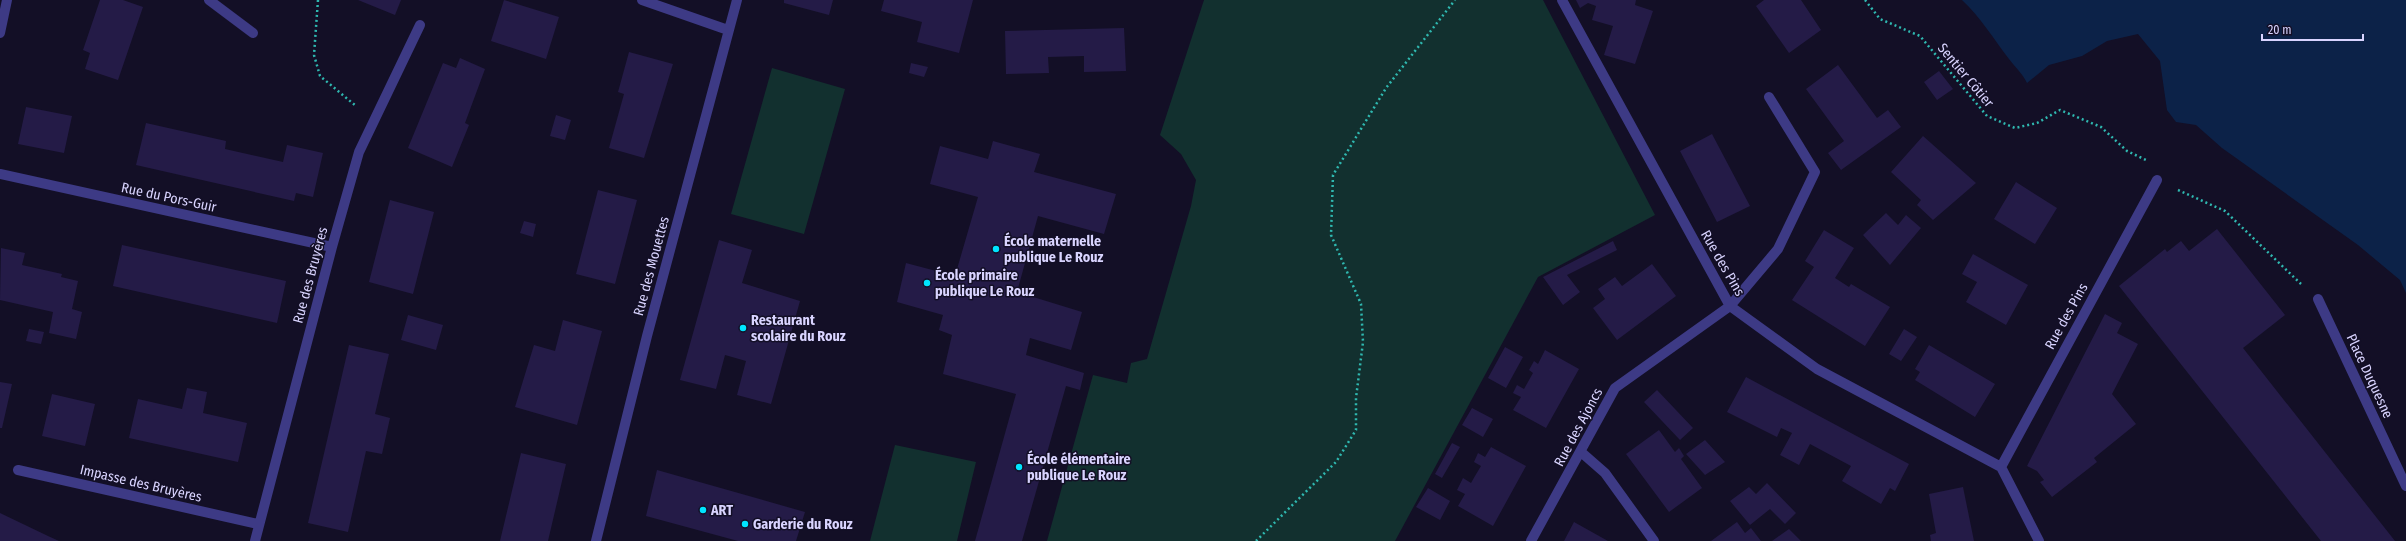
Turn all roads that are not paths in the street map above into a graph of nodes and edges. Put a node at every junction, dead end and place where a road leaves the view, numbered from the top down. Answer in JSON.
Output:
{"nodes":[{"id":1,"x":6,"y":0,"type":"edge"},
{"id":2,"x":209,"y":0,"type":"edge"},
{"id":3,"x":642,"y":0,"type":"edge"},
{"id":4,"x":737,"y":0,"type":"edge"},
{"id":5,"x":1562,"y":0,"type":"edge"},
{"id":6,"x":420,"y":25,"type":"dead end"},
{"id":7,"x":728,"y":30,"type":"junction"},
{"id":8,"x":0,"y":33,"type":"edge"},
{"id":9,"x":253,"y":33,"type":"dead end"},
{"id":10,"x":1768,"y":97,"type":"dead end"},
{"id":11,"x":0,"y":174,"type":"edge"},
{"id":12,"x":2157,"y":180,"type":"road end"},
{"id":13,"x":332,"y":247,"type":"junction"},
{"id":14,"x":2318,"y":300,"type":"road end"},
{"id":15,"x":1730,"y":306,"type":"junction"},
{"id":16,"x":1581,"y":452,"type":"junction"},
{"id":17,"x":2001,"y":466,"type":"junction"},
{"id":18,"x":18,"y":470,"type":"dead end"},
{"id":19,"x":2406,"y":486,"type":"edge"},
{"id":20,"x":258,"y":524,"type":"junction"},
{"id":21,"x":255,"y":541,"type":"edge"},
{"id":22,"x":596,"y":541,"type":"edge"},
{"id":23,"x":1531,"y":541,"type":"edge"},
{"id":24,"x":1654,"y":541,"type":"edge"},
{"id":25,"x":2039,"y":541,"type":"edge"}],
"edges":[{"from":1,"to":8,"type":"street"},
{"from":2,"to":9,"type":"street"},
{"from":3,"to":7,"type":"street"},
{"from":4,"to":7,"type":"street","name":"Rue des Mouettes"},
{"from":5,"to":15,"type":"street","name":"Rue des Pins"},
{"from":6,"to":13,"type":"street","name":"Rue des Bruyères"},
{"from":7,"to":22,"type":"street","name":"Rue des Mouettes"},
{"from":10,"to":15,"type":"street","name":"Rue des Ajoncs"},
{"from":11,"to":13,"type":"street","name":"Rue du Pors-Guir"},
{"from":12,"to":17,"type":"street","name":"Rue des Pins"},
{"from":13,"to":20,"type":"street","name":"Rue des Bruyères"},
{"from":14,"to":19,"type":"street","name":"Place Duquesne"},
{"from":15,"to":16,"type":"street","name":"Rue des Ajoncs"},
{"from":15,"to":17,"type":"street","name":"Rue des Pins"},
{"from":16,"to":23,"type":"street","name":"Rue des Ajoncs"},
{"from":16,"to":24,"type":"street"},
{"from":17,"to":25,"type":"street"},
{"from":18,"to":20,"type":"street","name":"Impasse des Bruyères"},
{"from":20,"to":21,"type":"street","name":"Rue des Bruyères"}]}
